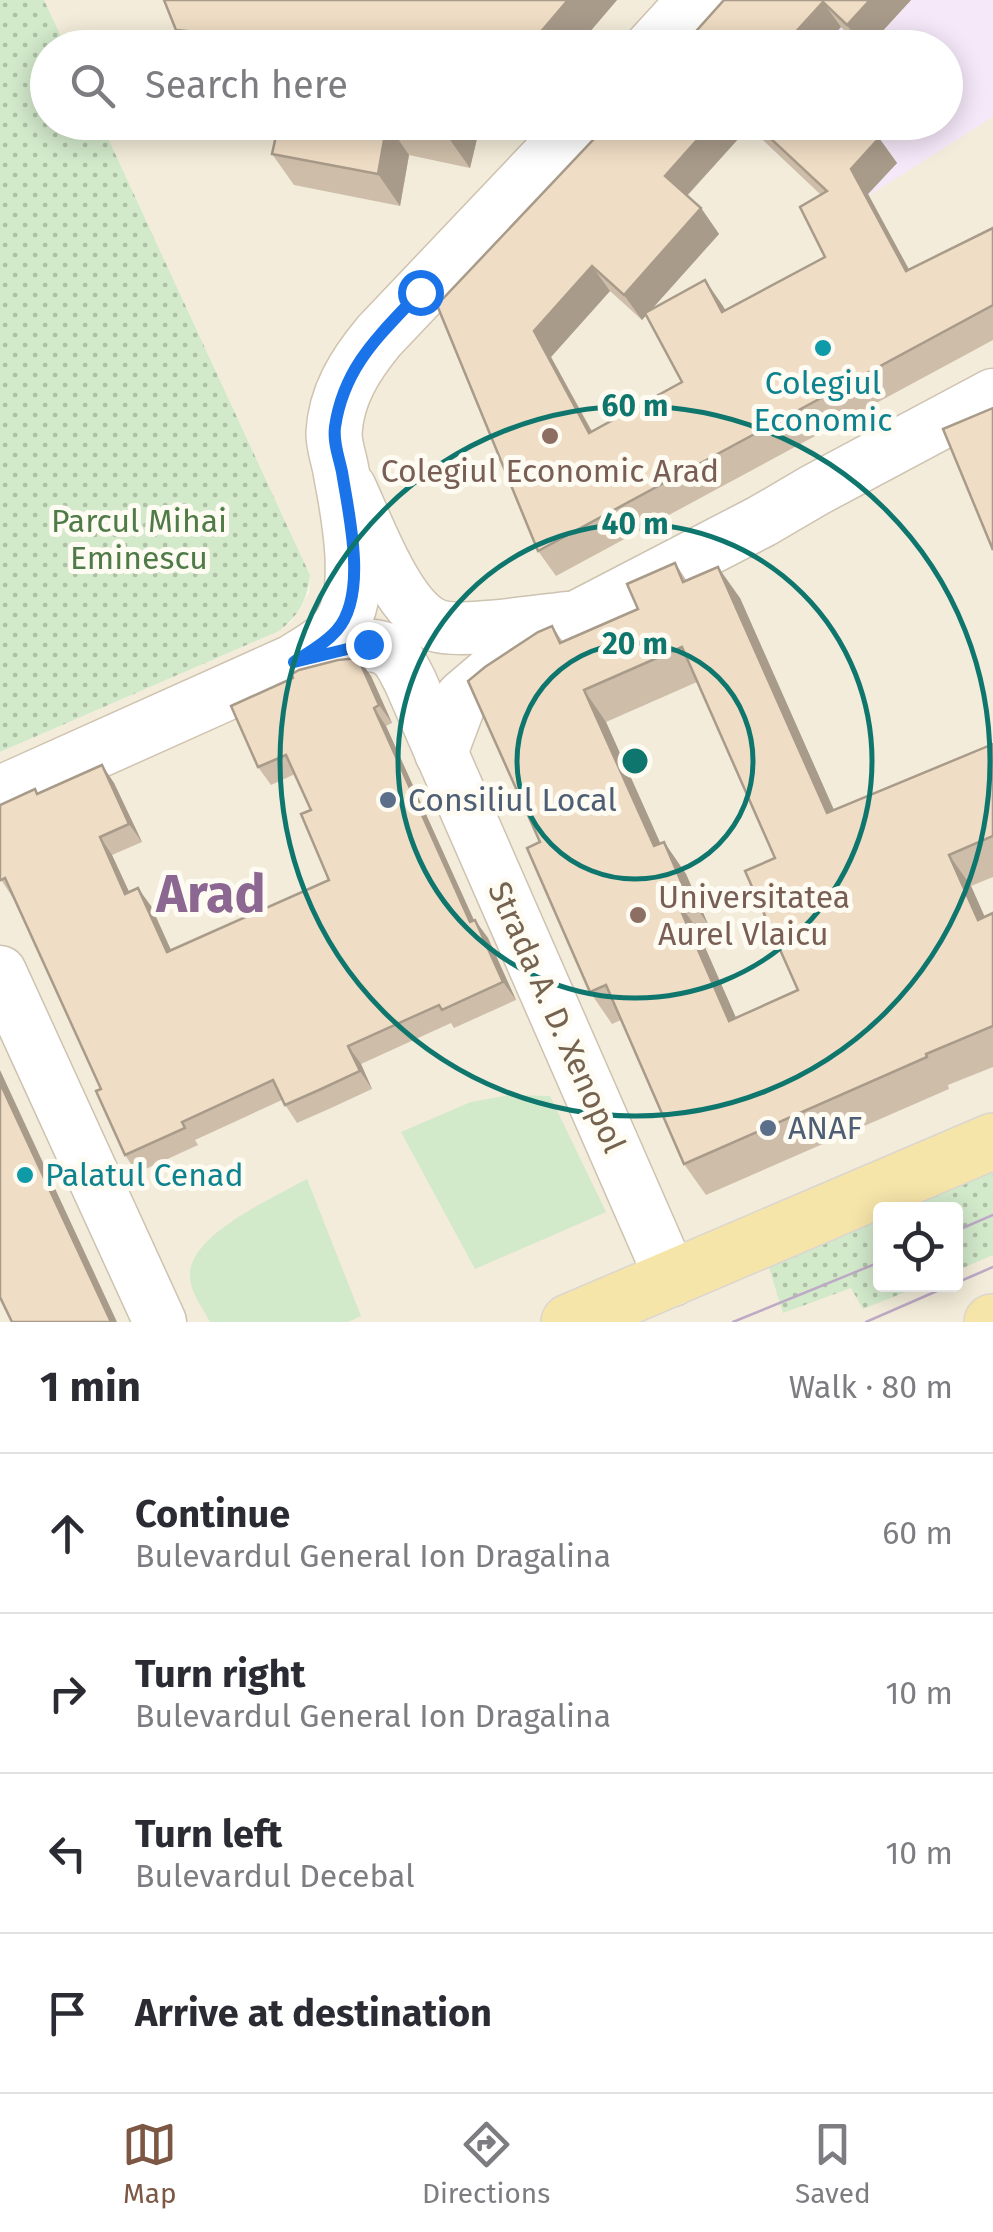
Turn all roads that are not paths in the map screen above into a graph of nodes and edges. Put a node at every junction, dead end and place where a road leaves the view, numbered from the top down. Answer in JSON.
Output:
{"nodes":[{"id":1,"x":696,"y":0,"type":"edge"},
{"id":2,"x":668,"y":30,"type":"edge"},
{"id":3,"x":565,"y":140,"type":"edge"},
{"id":4,"x":993,"y":396,"type":"edge"},
{"id":5,"x":341,"y":468,"type":"junction"},
{"id":6,"x":577,"y":617,"type":"junction"},
{"id":7,"x":294,"y":662,"type":"junction"},
{"id":8,"x":442,"y":754,"type":"junction"},
{"id":9,"x":0,"y":794,"type":"edge"},
{"id":10,"x":0,"y":972,"type":"edge"},
{"id":11,"x":993,"y":1142,"type":"edge"},
{"id":12,"x":680,"y":1301,"type":"edge"},
{"id":13,"x":160,"y":1322,"type":"edge"},
{"id":14,"x":569,"y":1322,"type":"edge"}],
"edges":[{"from":1,"to":2,"type":"main road"},
{"from":3,"to":5,"type":"main road"},
{"from":4,"to":6,"type":"street"},
{"from":5,"to":6,"type":"street"},
{"from":5,"to":7,"type":"main road"},
{"from":6,"to":8,"type":"street"},
{"from":7,"to":8,"type":"street","name":"Strada A. D. Xenopol"},
{"from":7,"to":9,"type":"main road"},
{"from":8,"to":12,"type":"street","name":"Strada A. D. Xenopol"},
{"from":10,"to":13,"type":"street"},
{"from":11,"to":12,"type":"main road"},
{"from":12,"to":14,"type":"main road"}]}
